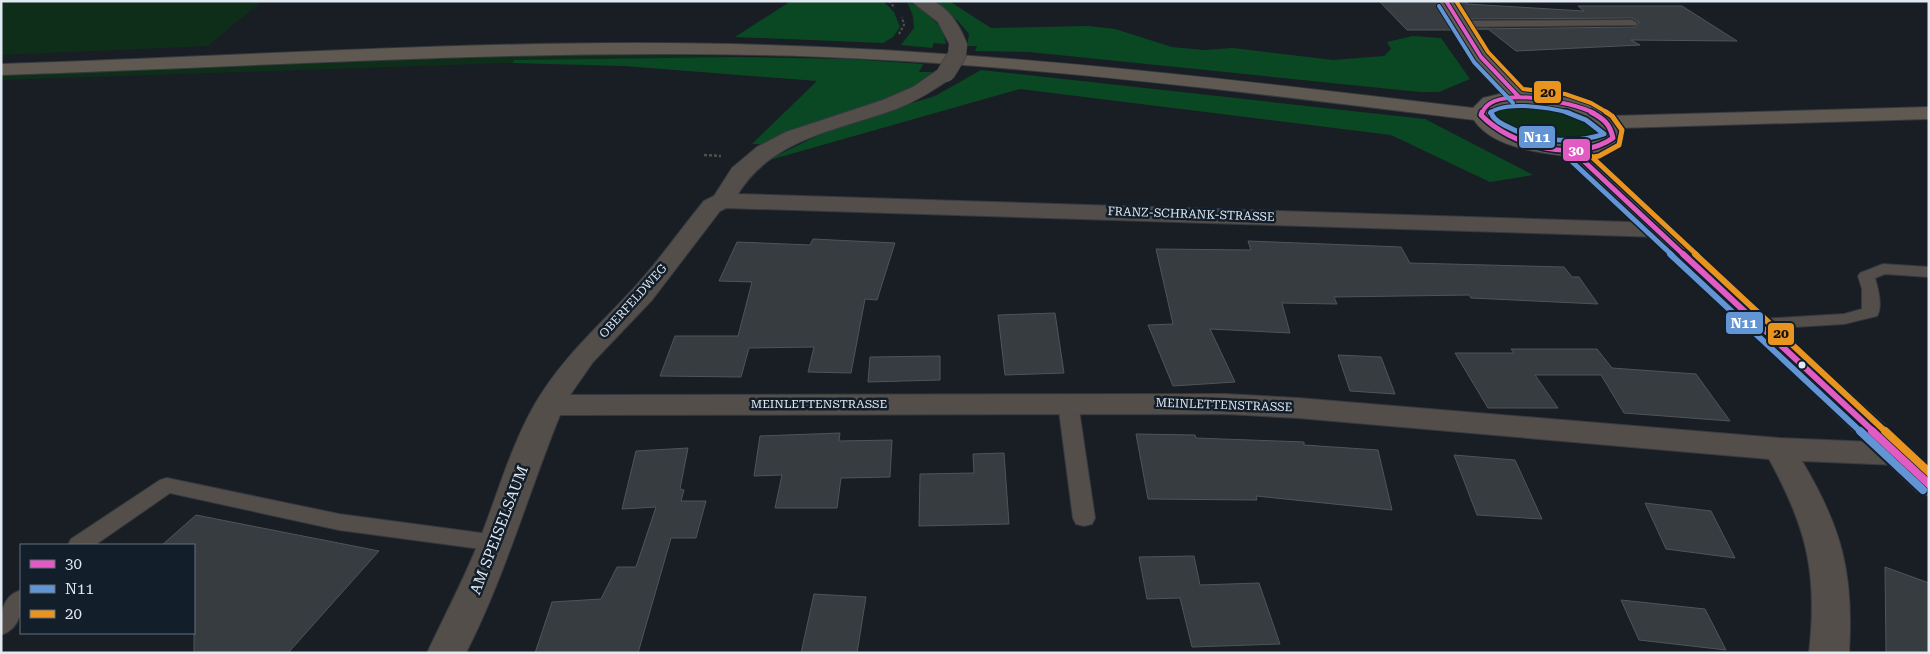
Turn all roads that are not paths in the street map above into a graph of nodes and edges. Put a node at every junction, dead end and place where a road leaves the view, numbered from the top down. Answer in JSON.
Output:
{"nodes":[{"id":1,"x":919,"y":1,"type":"edge"},
{"id":2,"x":1446,"y":1,"type":"edge"},
{"id":3,"x":1459,"y":24,"type":"junction"},
{"id":4,"x":1632,"y":24,"type":"dead end"},
{"id":5,"x":1,"y":70,"type":"edge"},
{"id":6,"x":1519,"y":97,"type":"junction"},
{"id":7,"x":1929,"y":113,"type":"edge"},
{"id":8,"x":1481,"y":115,"type":"junction"},
{"id":9,"x":1606,"y":122,"type":"junction"},
{"id":10,"x":1572,"y":150,"type":"junction"},
{"id":11,"x":722,"y":202,"type":"junction"},
{"id":12,"x":1660,"y":230,"type":"junction"},
{"id":13,"x":1929,"y":272,"type":"edge"},
{"id":14,"x":1759,"y":324,"type":"junction"},
{"id":15,"x":1068,"y":403,"type":"junction"},
{"id":16,"x":549,"y":405,"type":"junction"},
{"id":17,"x":1779,"y":449,"type":"junction"},
{"id":18,"x":1897,"y":454,"type":"junction"},
{"id":19,"x":1929,"y":484,"type":"edge"},
{"id":20,"x":1084,"y":518,"type":"dead end"},
{"id":21,"x":496,"y":542,"type":"junction"},
{"id":22,"x":80,"y":544,"type":"edge"},
{"id":23,"x":20,"y":600,"type":"edge"},
{"id":24,"x":1,"y":625,"type":"edge"},
{"id":25,"x":446,"y":653,"type":"edge"},
{"id":26,"x":1829,"y":653,"type":"edge"}],
"edges":[{"from":1,"to":11,"type":"street","bridge":true},
{"from":2,"to":3,"type":"main road"},
{"from":3,"to":4,"type":"lane"},
{"from":3,"to":6,"type":"main road"},
{"from":5,"to":8,"type":"main road"},
{"from":6,"to":8,"type":"main road"},
{"from":6,"to":9,"type":"main road"},
{"from":7,"to":9,"type":"main road"},
{"from":8,"to":10,"type":"main road"},
{"from":9,"to":10,"type":"main road"},
{"from":10,"to":12,"type":"main road"},
{"from":11,"to":12,"type":"street","name":"FRANZ-SCHRANK-STRASSE"},
{"from":11,"to":16,"type":"street","name":"OBERFELDWEG"},
{"from":12,"to":14,"type":"main road"},
{"from":13,"to":14,"type":"lane"},
{"from":14,"to":18,"type":"main road"},
{"from":15,"to":16,"type":"street","name":"MEINLETTENSTRASSE"},
{"from":15,"to":17,"type":"street","name":"MEINLETTENSTRASSE"},
{"from":15,"to":20,"type":"lane"},
{"from":16,"to":21,"type":"street","name":"AM SPEISELSAUM"},
{"from":17,"to":18,"type":"street","name":"MEINLETTENSTRASSE"},
{"from":17,"to":26,"type":"street"},
{"from":18,"to":19,"type":"main road"},
{"from":21,"to":22,"type":"lane"},
{"from":21,"to":25,"type":"street","name":"AM SPEISELSAUM"},
{"from":23,"to":24,"type":"lane"}]}
